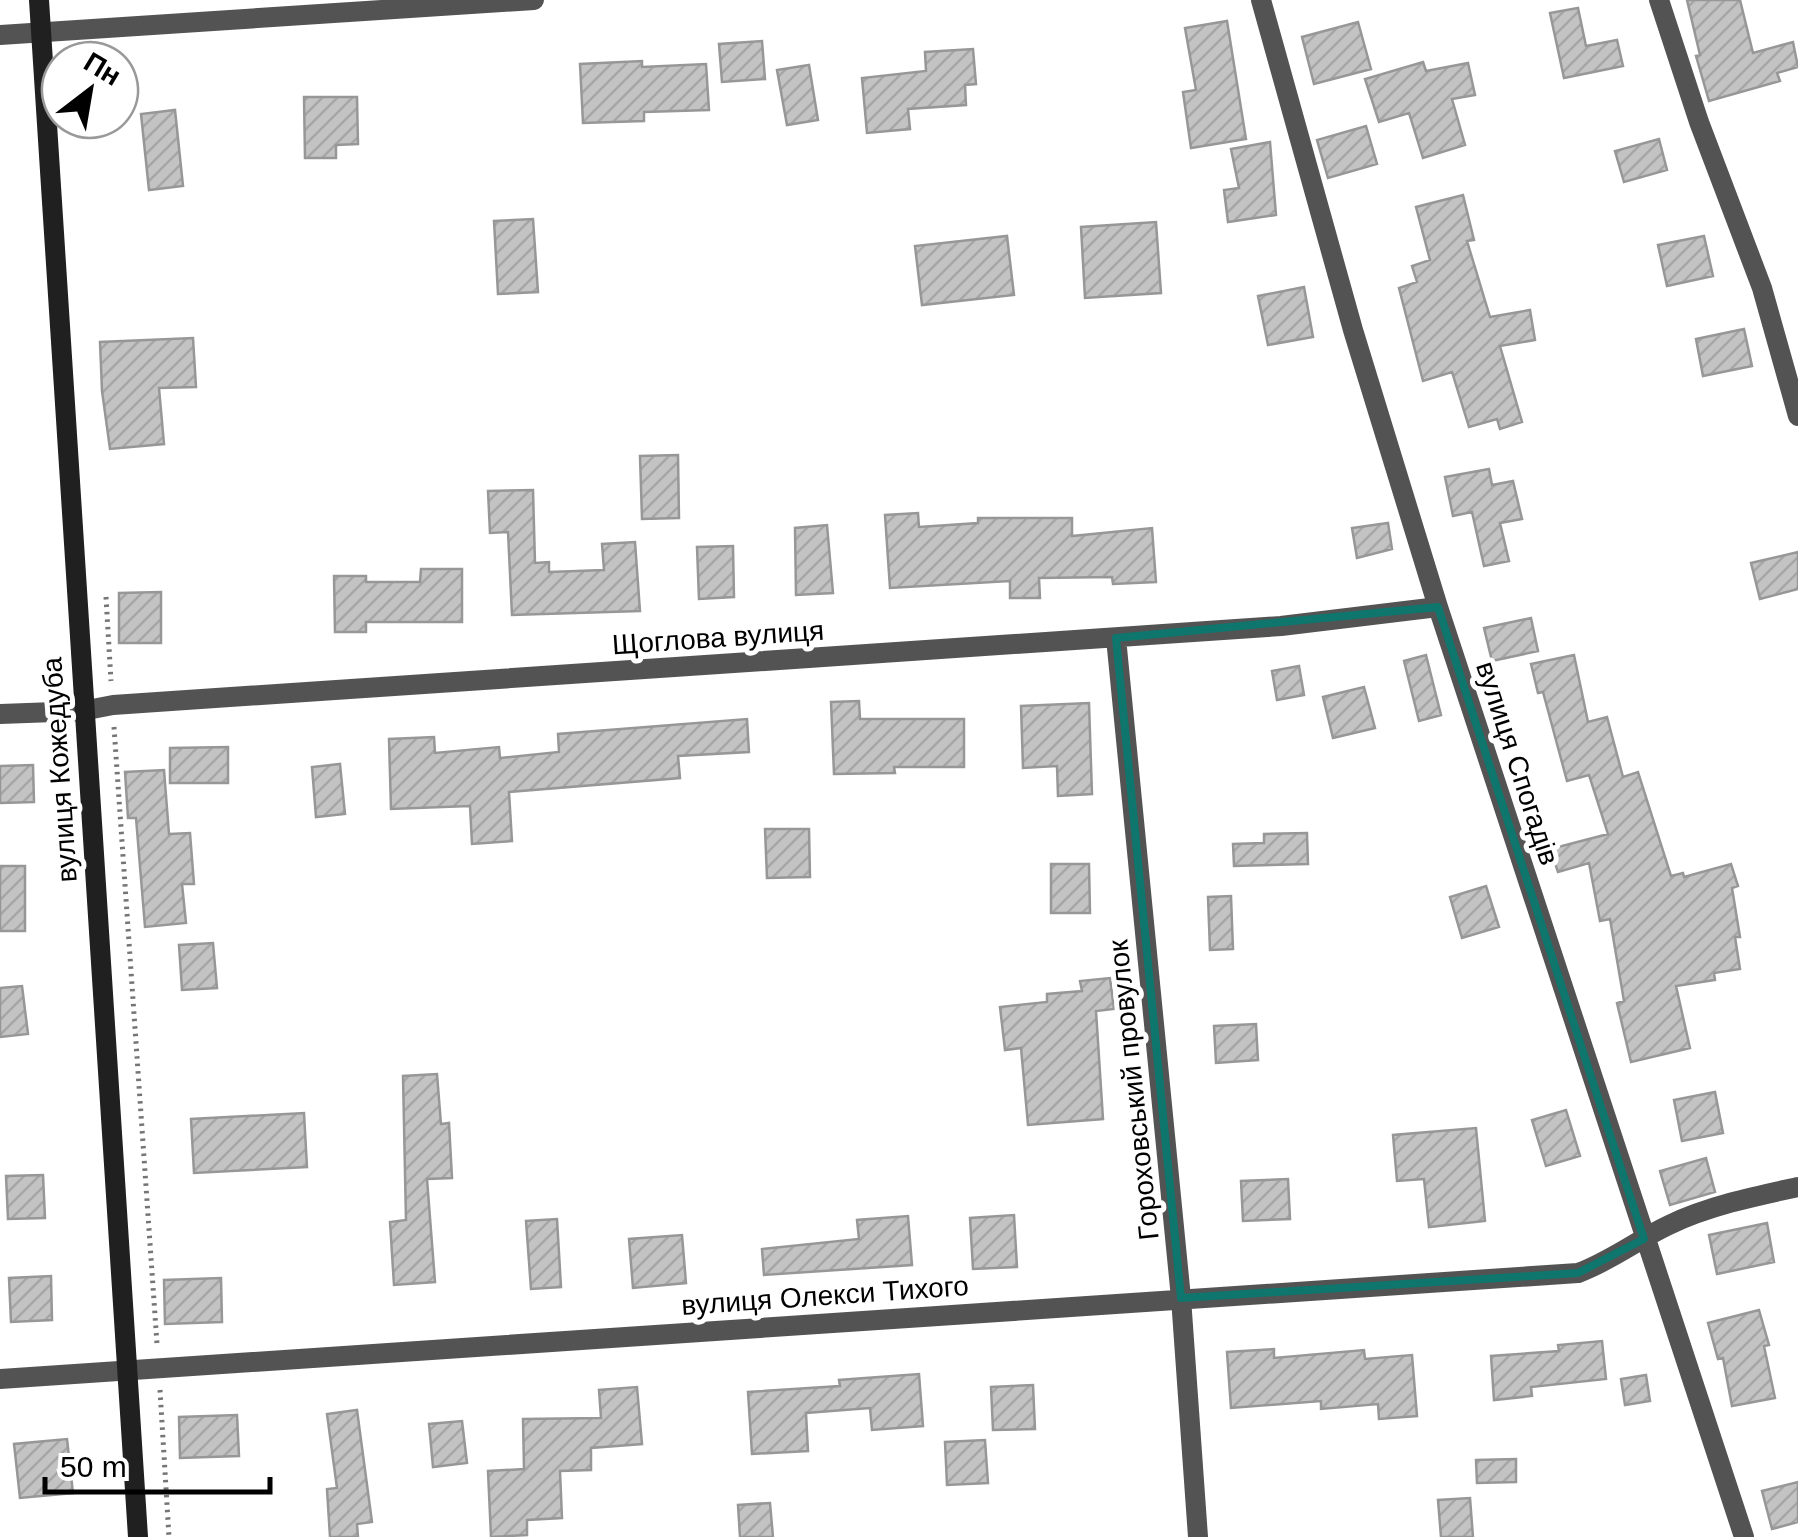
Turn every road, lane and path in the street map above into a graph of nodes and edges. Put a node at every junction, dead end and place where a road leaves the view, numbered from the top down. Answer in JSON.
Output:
{"nodes":[{"id":1,"x":38,"y":0,"type":"edge"},
{"id":2,"x":534,"y":0,"type":"edge"},
{"id":3,"x":1261,"y":0,"type":"edge"},
{"id":4,"x":1659,"y":0,"type":"edge"},
{"id":5,"x":41,"y":32,"type":"junction"},
{"id":6,"x":0,"y":35,"type":"edge"},
{"id":7,"x":1798,"y":416,"type":"edge"},
{"id":8,"x":105,"y":588,"type":"dead end"},
{"id":9,"x":1438,"y":607,"type":"junction"},
{"id":10,"x":1116,"y":638,"type":"junction"},
{"id":11,"x":113,"y":705,"type":"junction"},
{"id":12,"x":82,"y":711,"type":"junction"},
{"id":13,"x":0,"y":714,"type":"edge"},
{"id":14,"x":1798,"y":1187,"type":"edge"},
{"id":15,"x":1644,"y":1239,"type":"junction"},
{"id":16,"x":1181,"y":1298,"type":"junction"},
{"id":17,"x":159,"y":1368,"type":"junction"},
{"id":18,"x":128,"y":1370,"type":"junction"},
{"id":19,"x":0,"y":1379,"type":"edge"},
{"id":20,"x":138,"y":1537,"type":"edge"},
{"id":21,"x":169,"y":1537,"type":"edge"},
{"id":22,"x":1198,"y":1537,"type":"edge"},
{"id":23,"x":1744,"y":1537,"type":"edge"}],
"edges":[{"from":1,"to":5,"type":"street","name":"вулиця Кожедуба"},
{"from":2,"to":5,"type":"street"},
{"from":3,"to":9,"type":"street","name":"вулиця Спогадів"},
{"from":4,"to":7,"type":"street"},
{"from":5,"to":6,"type":"street"},
{"from":5,"to":12,"type":"street","name":"вулиця Кожедуба"},
{"from":8,"to":11,"type":"path"},
{"from":9,"to":10,"type":"street","name":"Щоглова вулиця"},
{"from":9,"to":15,"type":"street","name":"вулиця Спогадів"},
{"from":10,"to":11,"type":"street","name":"Щоглова вулиця"},
{"from":10,"to":16,"type":"street","name":"Гороховський провулок"},
{"from":11,"to":12,"type":"street","name":"Щоглова вулиця"},
{"from":11,"to":17,"type":"path"},
{"from":12,"to":13,"type":"street","name":"Щоглова вулиця"},
{"from":12,"to":18,"type":"street","name":"вулиця Кожедуба"},
{"from":14,"to":15,"type":"street","name":"вулиця Олекси Тихого"},
{"from":15,"to":16,"type":"street","name":"вулиця Олекси Тихого"},
{"from":15,"to":23,"type":"street","name":"вулиця Спогадів"},
{"from":16,"to":17,"type":"street","name":"вулиця Олекси Тихого"},
{"from":16,"to":22,"type":"street","name":"Гороховський провулок"},
{"from":17,"to":18,"type":"street","name":"вулиця Олекси Тихого"},
{"from":17,"to":21,"type":"path"},
{"from":18,"to":19,"type":"street","name":"вулиця Олекси Тихого"},
{"from":18,"to":20,"type":"street","name":"вулиця Кожедуба"}]}
